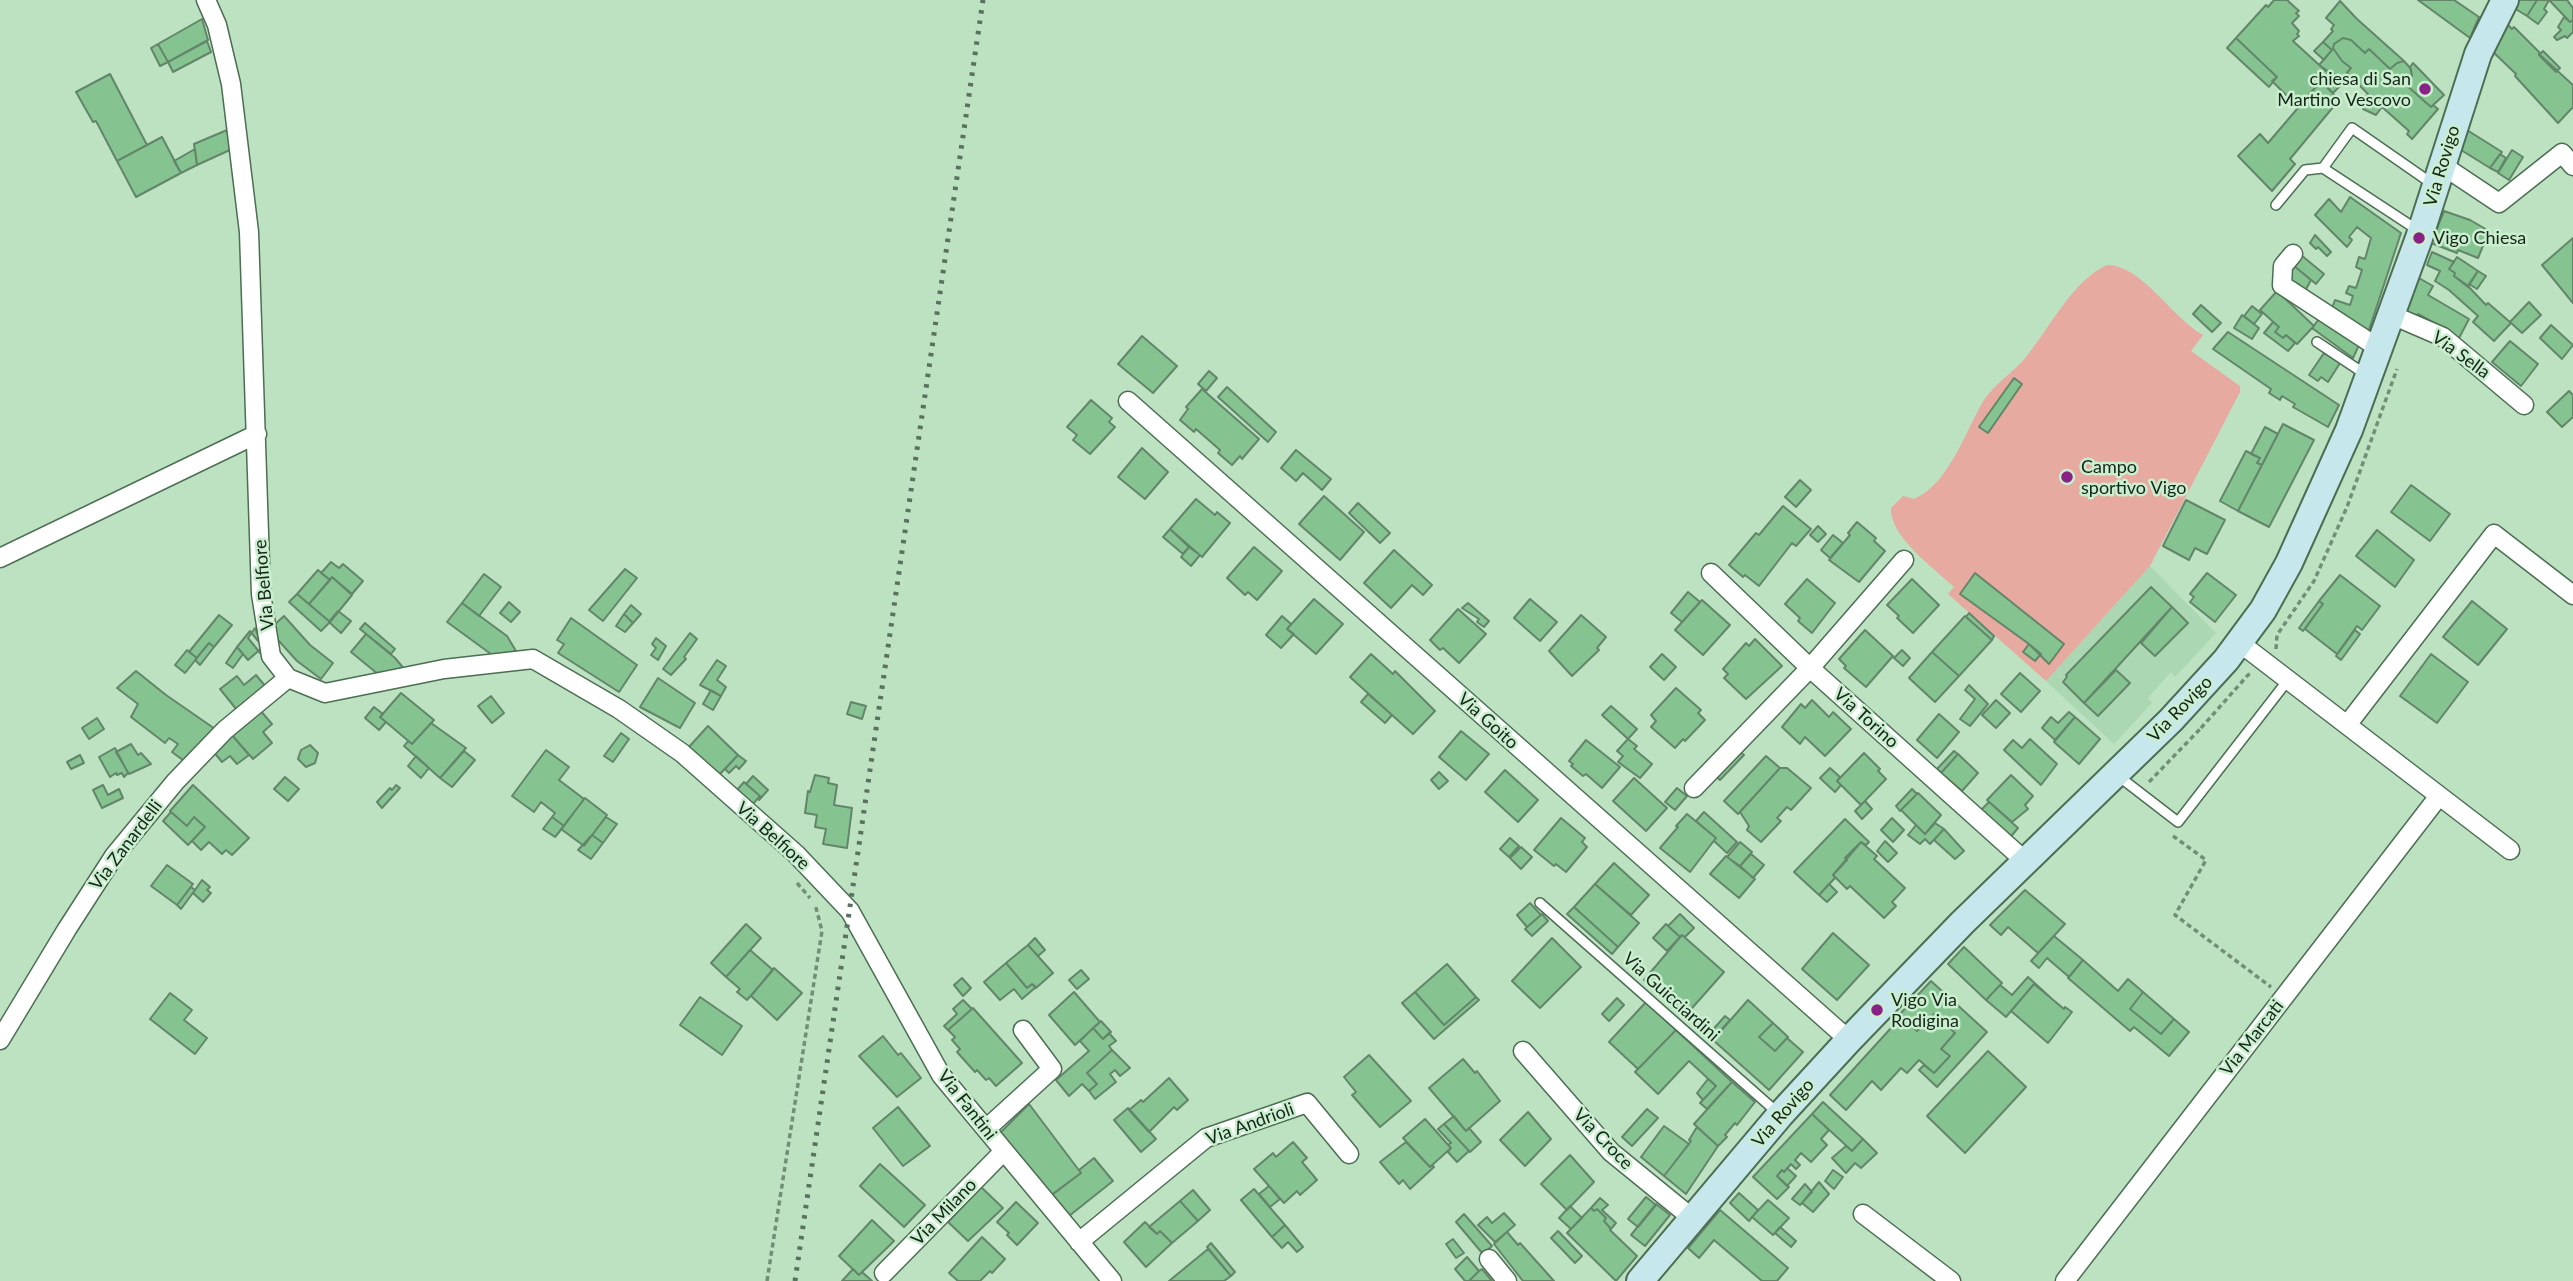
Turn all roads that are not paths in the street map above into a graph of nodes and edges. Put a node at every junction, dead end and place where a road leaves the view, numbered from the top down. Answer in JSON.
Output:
{"nodes":[{"id":1,"x":206,"y":0,"type":"edge"},
{"id":2,"x":2505,"y":0,"type":"edge"},
{"id":3,"x":2573,"y":166,"type":"edge"},
{"id":4,"x":2323,"y":168,"type":"junction"},
{"id":5,"x":2439,"y":175,"type":"junction"},
{"id":6,"x":2276,"y":205,"type":"dead end"},
{"id":7,"x":2421,"y":232,"type":"junction"},
{"id":8,"x":2293,"y":254,"type":"dead end"},
{"id":9,"x":2392,"y":315,"type":"junction"},
{"id":10,"x":2317,"y":342,"type":"dead end"},
{"id":11,"x":2380,"y":349,"type":"junction"},
{"id":12,"x":2369,"y":377,"type":"junction"},
{"id":13,"x":1128,"y":401,"type":"dead end"},
{"id":14,"x":2524,"y":405,"type":"dead end"},
{"id":15,"x":257,"y":434,"type":"junction"},
{"id":16,"x":0,"y":558,"type":"edge"},
{"id":17,"x":1904,"y":560,"type":"dead end"},
{"id":18,"x":1710,"y":573,"type":"dead end"},
{"id":19,"x":2573,"y":595,"type":"edge"},
{"id":20,"x":2240,"y":643,"type":"junction"},
{"id":21,"x":1810,"y":668,"type":"junction"},
{"id":22,"x":288,"y":678,"type":"junction"},
{"id":23,"x":2288,"y":680,"type":"junction"},
{"id":24,"x":2347,"y":725,"type":"junction"},
{"id":25,"x":2116,"y":774,"type":"junction"},
{"id":26,"x":1693,"y":788,"type":"dead end"},
{"id":27,"x":2439,"y":796,"type":"junction"},
{"id":28,"x":2510,"y":850,"type":"dead end"},
{"id":29,"x":2025,"y":861,"type":"junction"},
{"id":30,"x":1540,"y":903,"type":"dead end"},
{"id":31,"x":850,"y":911,"type":"joint"},
{"id":32,"x":1023,"y":1030,"type":"dead end"},
{"id":33,"x":0,"y":1040,"type":"edge"},
{"id":34,"x":1849,"y":1040,"type":"junction"},
{"id":35,"x":1523,"y":1051,"type":"dead end"},
{"id":36,"x":1780,"y":1115,"type":"junction"},
{"id":37,"x":986,"y":1129,"type":"junction"},
{"id":38,"x":1004,"y":1151,"type":"junction"},
{"id":39,"x":1349,"y":1154,"type":"dead end"},
{"id":40,"x":1863,"y":1214,"type":"dead end"},
{"id":41,"x":1692,"y":1218,"type":"junction"},
{"id":42,"x":1079,"y":1242,"type":"junction"},
{"id":43,"x":1489,"y":1259,"type":"dead end"},
{"id":44,"x":884,"y":1273,"type":"dead end"},
{"id":45,"x":1112,"y":1281,"type":"edge"},
{"id":46,"x":1507,"y":1281,"type":"edge"},
{"id":47,"x":1640,"y":1281,"type":"edge"},
{"id":48,"x":1951,"y":1281,"type":"edge"},
{"id":49,"x":2065,"y":1281,"type":"edge"}],
"edges":[{"from":1,"to":15,"type":"street","name":"Via Belfiore"},
{"from":2,"to":5,"type":"main road","name":"Via Rovigo"},
{"from":3,"to":5,"type":"street"},
{"from":4,"to":5,"type":"lane"},
{"from":4,"to":6,"type":"lane"},
{"from":4,"to":7,"type":"lane"},
{"from":5,"to":7,"type":"main road","name":"Via Rovigo"},
{"from":7,"to":9,"type":"main road","name":"Via Rovigo"},
{"from":8,"to":11,"type":"street"},
{"from":9,"to":11,"type":"main road","name":"Via Rovigo"},
{"from":9,"to":14,"type":"street","name":"Via Sella"},
{"from":10,"to":12,"type":"lane"},
{"from":11,"to":12,"type":"main road","name":"Via Rovigo"},
{"from":12,"to":20,"type":"main road","name":"Via Rovigo"},
{"from":13,"to":34,"type":"street","name":"Via Goito"},
{"from":15,"to":16,"type":"street"},
{"from":15,"to":22,"type":"street","name":"Via Belfiore"},
{"from":17,"to":21,"type":"street"},
{"from":18,"to":21,"type":"street","name":"Via Torino"},
{"from":19,"to":24,"type":"street"},
{"from":20,"to":23,"type":"street"},
{"from":20,"to":25,"type":"main road","name":"Via Rovigo"},
{"from":21,"to":26,"type":"street"},
{"from":21,"to":29,"type":"street","name":"Via Torino"},
{"from":22,"to":31,"type":"street","name":"Via Belfiore"},
{"from":22,"to":33,"type":"street","name":"Via Zanardelli"},
{"from":23,"to":24,"type":"street"},
{"from":23,"to":25,"type":"lane"},
{"from":24,"to":27,"type":"street"},
{"from":25,"to":29,"type":"main road","name":"Via Rovigo"},
{"from":27,"to":28,"type":"street"},
{"from":27,"to":49,"type":"street","name":"Via Marcati"},
{"from":29,"to":34,"type":"main road","name":"Via Rovigo"},
{"from":30,"to":36,"type":"lane","name":"Via Guicciardini"},
{"from":31,"to":37,"type":"street","name":"Via Fantini"},
{"from":32,"to":37,"type":"street"},
{"from":34,"to":36,"type":"main road","name":"Via Rovigo"},
{"from":35,"to":41,"type":"street","name":"Via Croce"},
{"from":36,"to":41,"type":"main road","name":"Via Rovigo"},
{"from":37,"to":38,"type":"street","name":"Via Fantini"},
{"from":38,"to":42,"type":"street","name":"Via Fantini"},
{"from":38,"to":44,"type":"street","name":"Via Milano"},
{"from":39,"to":42,"type":"street","name":"Via Andrioli"},
{"from":40,"to":48,"type":"street"},
{"from":41,"to":47,"type":"main road","name":"Via Rovigo"},
{"from":42,"to":45,"type":"street","name":"Via Fantini"},
{"from":43,"to":46,"type":"street"}]}
